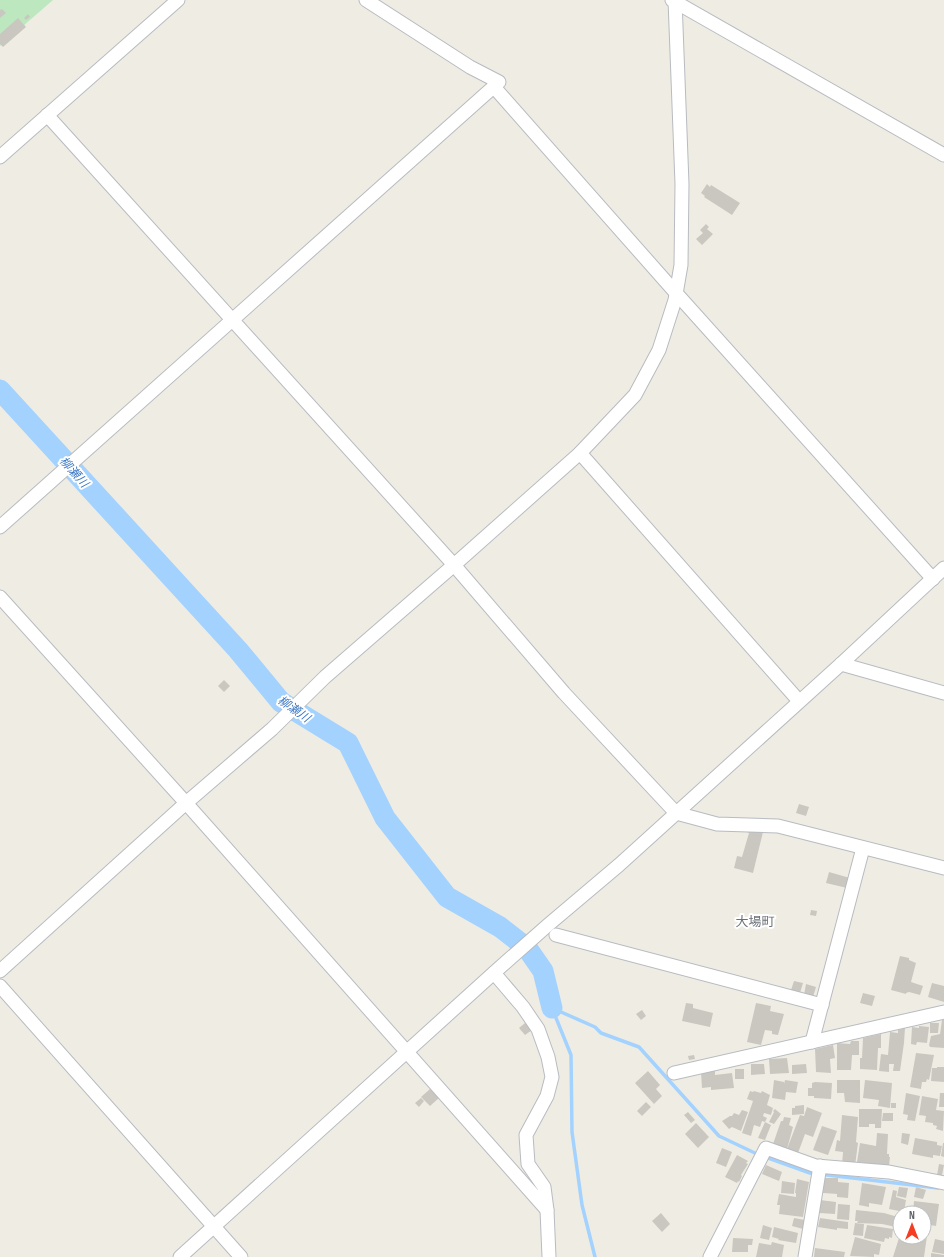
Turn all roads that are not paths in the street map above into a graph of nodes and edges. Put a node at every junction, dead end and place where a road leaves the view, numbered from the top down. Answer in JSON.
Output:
{"nodes":[{"id":1,"x":178,"y":0,"type":"edge"},
{"id":2,"x":366,"y":0,"type":"edge"},
{"id":3,"x":675,"y":0,"type":"edge"},
{"id":4,"x":494,"y":86,"type":"junction"},
{"id":5,"x":47,"y":115,"type":"junction"},
{"id":6,"x":944,"y":155,"type":"edge"},
{"id":7,"x":0,"y":157,"type":"edge"},
{"id":8,"x":676,"y":293,"type":"junction"},
{"id":9,"x":232,"y":320,"type":"junction"},
{"id":10,"x":580,"y":453,"type":"junction"},
{"id":11,"x":0,"y":528,"type":"edge"},
{"id":12,"x":454,"y":565,"type":"junction"},
{"id":13,"x":944,"y":568,"type":"edge"},
{"id":14,"x":933,"y":579,"type":"junction"},
{"id":15,"x":0,"y":597,"type":"edge"},
{"id":16,"x":841,"y":664,"type":"junction"},
{"id":17,"x":944,"y":693,"type":"edge"},
{"id":18,"x":799,"y":701,"type":"junction"},
{"id":19,"x":186,"y":803,"type":"junction"},
{"id":20,"x":676,"y":814,"type":"junction"},
{"id":21,"x":863,"y":848,"type":"junction"},
{"id":22,"x":944,"y":868,"type":"edge"},
{"id":23,"x":556,"y":935,"type":"dead end"},
{"id":24,"x":0,"y":971,"type":"edge"},
{"id":25,"x":496,"y":971,"type":"junction"},
{"id":26,"x":0,"y":986,"type":"edge"},
{"id":27,"x":822,"y":1005,"type":"junction"},
{"id":28,"x":944,"y":1012,"type":"edge"},
{"id":29,"x":812,"y":1042,"type":"junction"},
{"id":30,"x":406,"y":1052,"type":"junction"},
{"id":31,"x":674,"y":1074,"type":"dead end"},
{"id":32,"x":820,"y":1167,"type":"junction"},
{"id":33,"x":944,"y":1184,"type":"edge"},
{"id":34,"x":547,"y":1210,"type":"junction"},
{"id":35,"x":214,"y":1226,"type":"junction"},
{"id":36,"x":180,"y":1257,"type":"edge"},
{"id":37,"x":241,"y":1257,"type":"edge"},
{"id":38,"x":549,"y":1257,"type":"edge"},
{"id":39,"x":710,"y":1257,"type":"edge"},
{"id":40,"x":805,"y":1257,"type":"edge"}],
"edges":[{"from":1,"to":5,"type":"street"},
{"from":2,"to":4,"type":"street"},
{"from":3,"to":6,"type":"street"},
{"from":3,"to":8,"type":"street"},
{"from":4,"to":8,"type":"street"},
{"from":4,"to":9,"type":"street"},
{"from":5,"to":7,"type":"street"},
{"from":5,"to":9,"type":"street"},
{"from":8,"to":10,"type":"street"},
{"from":8,"to":14,"type":"street"},
{"from":9,"to":11,"type":"street"},
{"from":9,"to":12,"type":"street"},
{"from":10,"to":12,"type":"street"},
{"from":10,"to":18,"type":"street"},
{"from":12,"to":19,"type":"street"},
{"from":12,"to":20,"type":"street"},
{"from":13,"to":14,"type":"street"},
{"from":14,"to":16,"type":"street"},
{"from":15,"to":19,"type":"street"},
{"from":16,"to":17,"type":"street"},
{"from":16,"to":18,"type":"street"},
{"from":18,"to":20,"type":"street"},
{"from":19,"to":24,"type":"street"},
{"from":19,"to":30,"type":"street"},
{"from":20,"to":21,"type":"street"},
{"from":20,"to":25,"type":"street"},
{"from":21,"to":22,"type":"street"},
{"from":21,"to":27,"type":"street"},
{"from":23,"to":27,"type":"street"},
{"from":25,"to":30,"type":"street"},
{"from":25,"to":34,"type":"street"},
{"from":26,"to":35,"type":"street"},
{"from":27,"to":29,"type":"street"},
{"from":28,"to":29,"type":"street"},
{"from":29,"to":31,"type":"street"},
{"from":30,"to":34,"type":"street"},
{"from":30,"to":35,"type":"street"},
{"from":32,"to":33,"type":"street"},
{"from":32,"to":39,"type":"street"},
{"from":32,"to":40,"type":"street"},
{"from":34,"to":38,"type":"street"},
{"from":35,"to":36,"type":"street"},
{"from":35,"to":37,"type":"street"}]}
